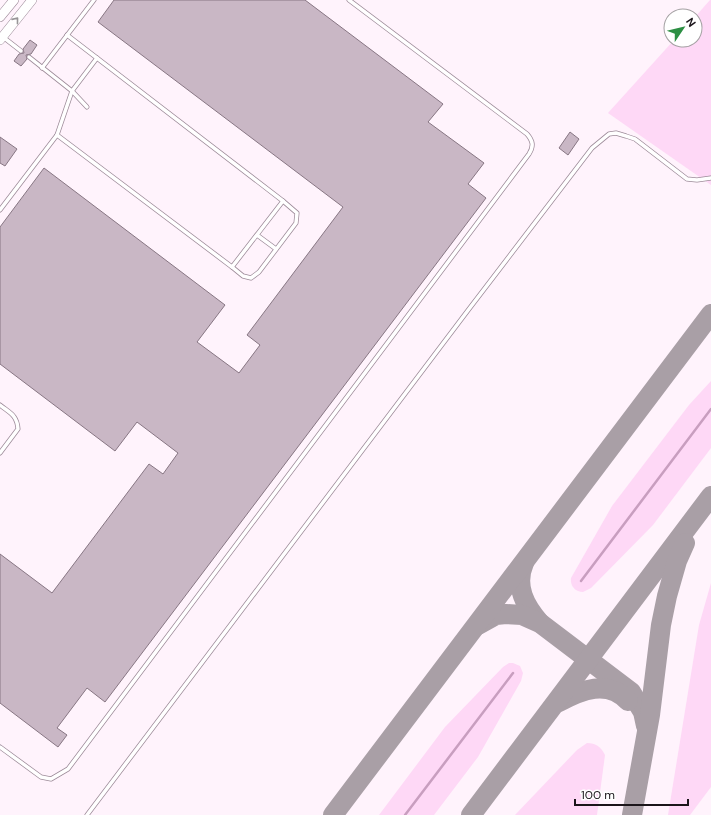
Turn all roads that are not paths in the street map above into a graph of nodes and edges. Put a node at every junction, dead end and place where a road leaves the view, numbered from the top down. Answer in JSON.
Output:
{"nodes":[{"id":1,"x":14,"y":0,"type":"edge"},
{"id":2,"x":32,"y":0,"type":"edge"},
{"id":3,"x":94,"y":0,"type":"edge"},
{"id":4,"x":349,"y":0,"type":"edge"},
{"id":5,"x":0,"y":17,"type":"edge"},
{"id":6,"x":67,"y":35,"type":"junction"},
{"id":7,"x":1,"y":37,"type":"edge"},
{"id":8,"x":21,"y":51,"type":"dead end"},
{"id":9,"x":28,"y":57,"type":"dead end"},
{"id":10,"x":97,"y":58,"type":"junction"},
{"id":11,"x":42,"y":68,"type":"junction"},
{"id":12,"x":72,"y":91,"type":"junction"},
{"id":13,"x":88,"y":107,"type":"dead end"},
{"id":14,"x":57,"y":135,"type":"junction"},
{"id":15,"x":711,"y":178,"type":"edge"},
{"id":16,"x":283,"y":201,"type":"junction"},
{"id":17,"x":0,"y":210,"type":"edge"},
{"id":18,"x":257,"y":235,"type":"junction"},
{"id":19,"x":276,"y":249,"type":"junction"},
{"id":20,"x":232,"y":267,"type":"junction"},
{"id":21,"x":0,"y":405,"type":"edge"},
{"id":22,"x":0,"y":453,"type":"edge"},
{"id":23,"x":0,"y":747,"type":"edge"},
{"id":24,"x":87,"y":815,"type":"edge"}],
"edges":[{"from":1,"to":5,"type":"street"},
{"from":7,"to":2,"type":"street","one_way":true},
{"from":3,"to":6,"type":"lane"},
{"from":4,"to":23,"type":"lane"},
{"from":6,"to":10,"type":"lane"},
{"from":6,"to":11,"type":"lane"},
{"from":7,"to":8,"type":"lane"},
{"from":9,"to":11,"type":"lane"},
{"from":10,"to":12,"type":"lane"},
{"from":10,"to":16,"type":"lane"},
{"from":11,"to":12,"type":"lane"},
{"from":12,"to":13,"type":"lane"},
{"from":12,"to":14,"type":"lane"},
{"from":14,"to":17,"type":"lane"},
{"from":14,"to":20,"type":"lane"},
{"from":15,"to":24,"type":"lane"},
{"from":16,"to":18,"type":"lane"},
{"from":16,"to":19,"type":"lane"},
{"from":18,"to":19,"type":"lane"},
{"from":18,"to":20,"type":"lane"},
{"from":19,"to":20,"type":"lane"},
{"from":21,"to":22,"type":"lane"}]}
